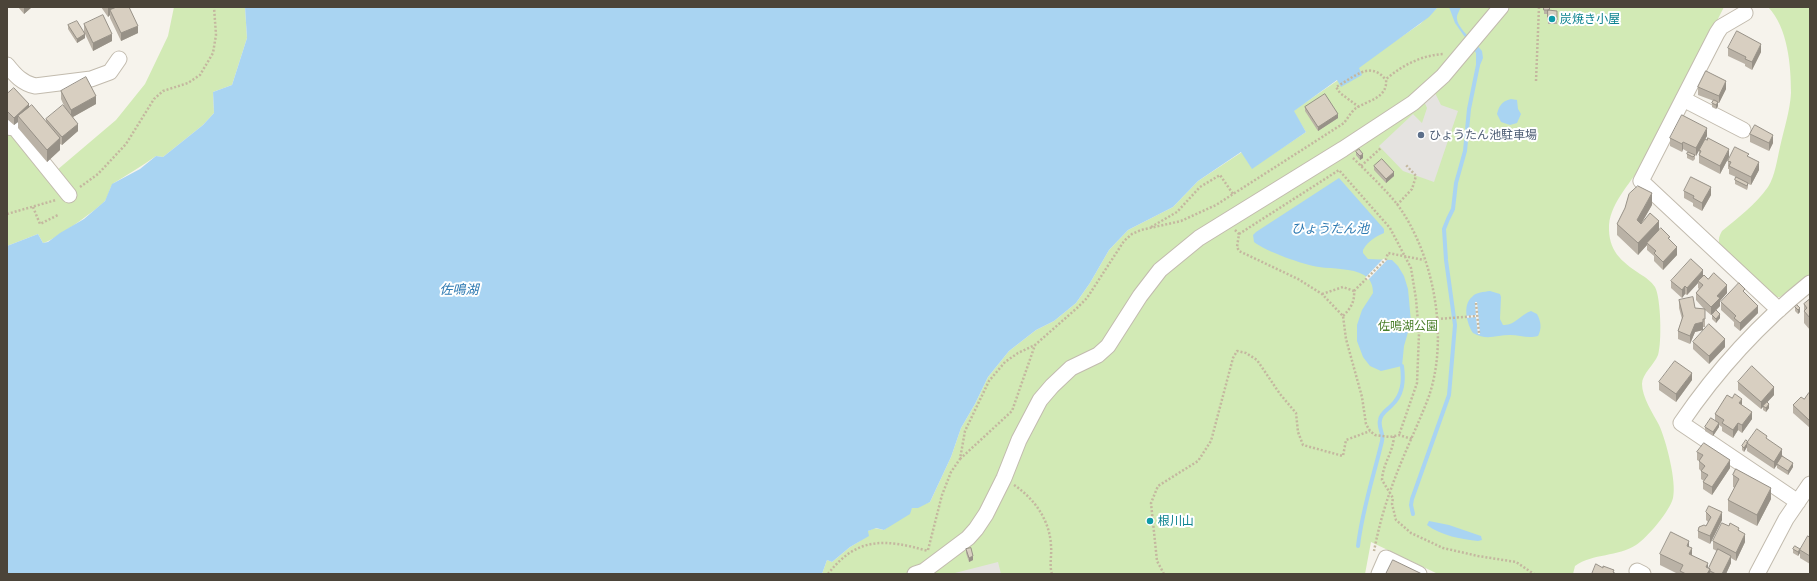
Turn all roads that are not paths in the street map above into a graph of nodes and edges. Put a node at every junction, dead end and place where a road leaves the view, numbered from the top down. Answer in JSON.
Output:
{"nodes":[{"id":1,"x":1501,"y":7,"type":"edge"},
{"id":2,"x":1745,"y":13,"type":"dead end"},
{"id":3,"x":119,"y":59,"type":"dead end"},
{"id":4,"x":7,"y":65,"type":"edge"},
{"id":5,"x":1683,"y":99,"type":"junction"},
{"id":6,"x":7,"y":127,"type":"edge"},
{"id":7,"x":1743,"y":130,"type":"dead end"},
{"id":8,"x":69,"y":194,"type":"road end"},
{"id":9,"x":1810,"y":283,"type":"edge"},
{"id":10,"x":1778,"y":310,"type":"junction"},
{"id":11,"x":1810,"y":484,"type":"edge"},
{"id":12,"x":1798,"y":502,"type":"junction"},
{"id":13,"x":925,"y":566,"type":"edge"},
{"id":14,"x":1379,"y":574,"type":"edge"},
{"id":15,"x":1419,"y":574,"type":"edge"},
{"id":16,"x":1757,"y":574,"type":"edge"}],
"edges":[{"from":1,"to":13,"type":"street"},
{"from":2,"to":5,"type":"street"},
{"from":3,"to":4,"type":"street"},
{"from":5,"to":7,"type":"street"},
{"from":5,"to":10,"type":"street"},
{"from":6,"to":8,"type":"street"},
{"from":9,"to":10,"type":"street"},
{"from":10,"to":12,"type":"street"},
{"from":11,"to":12,"type":"street"},
{"from":12,"to":16,"type":"street"},
{"from":14,"to":15,"type":"street"}]}
